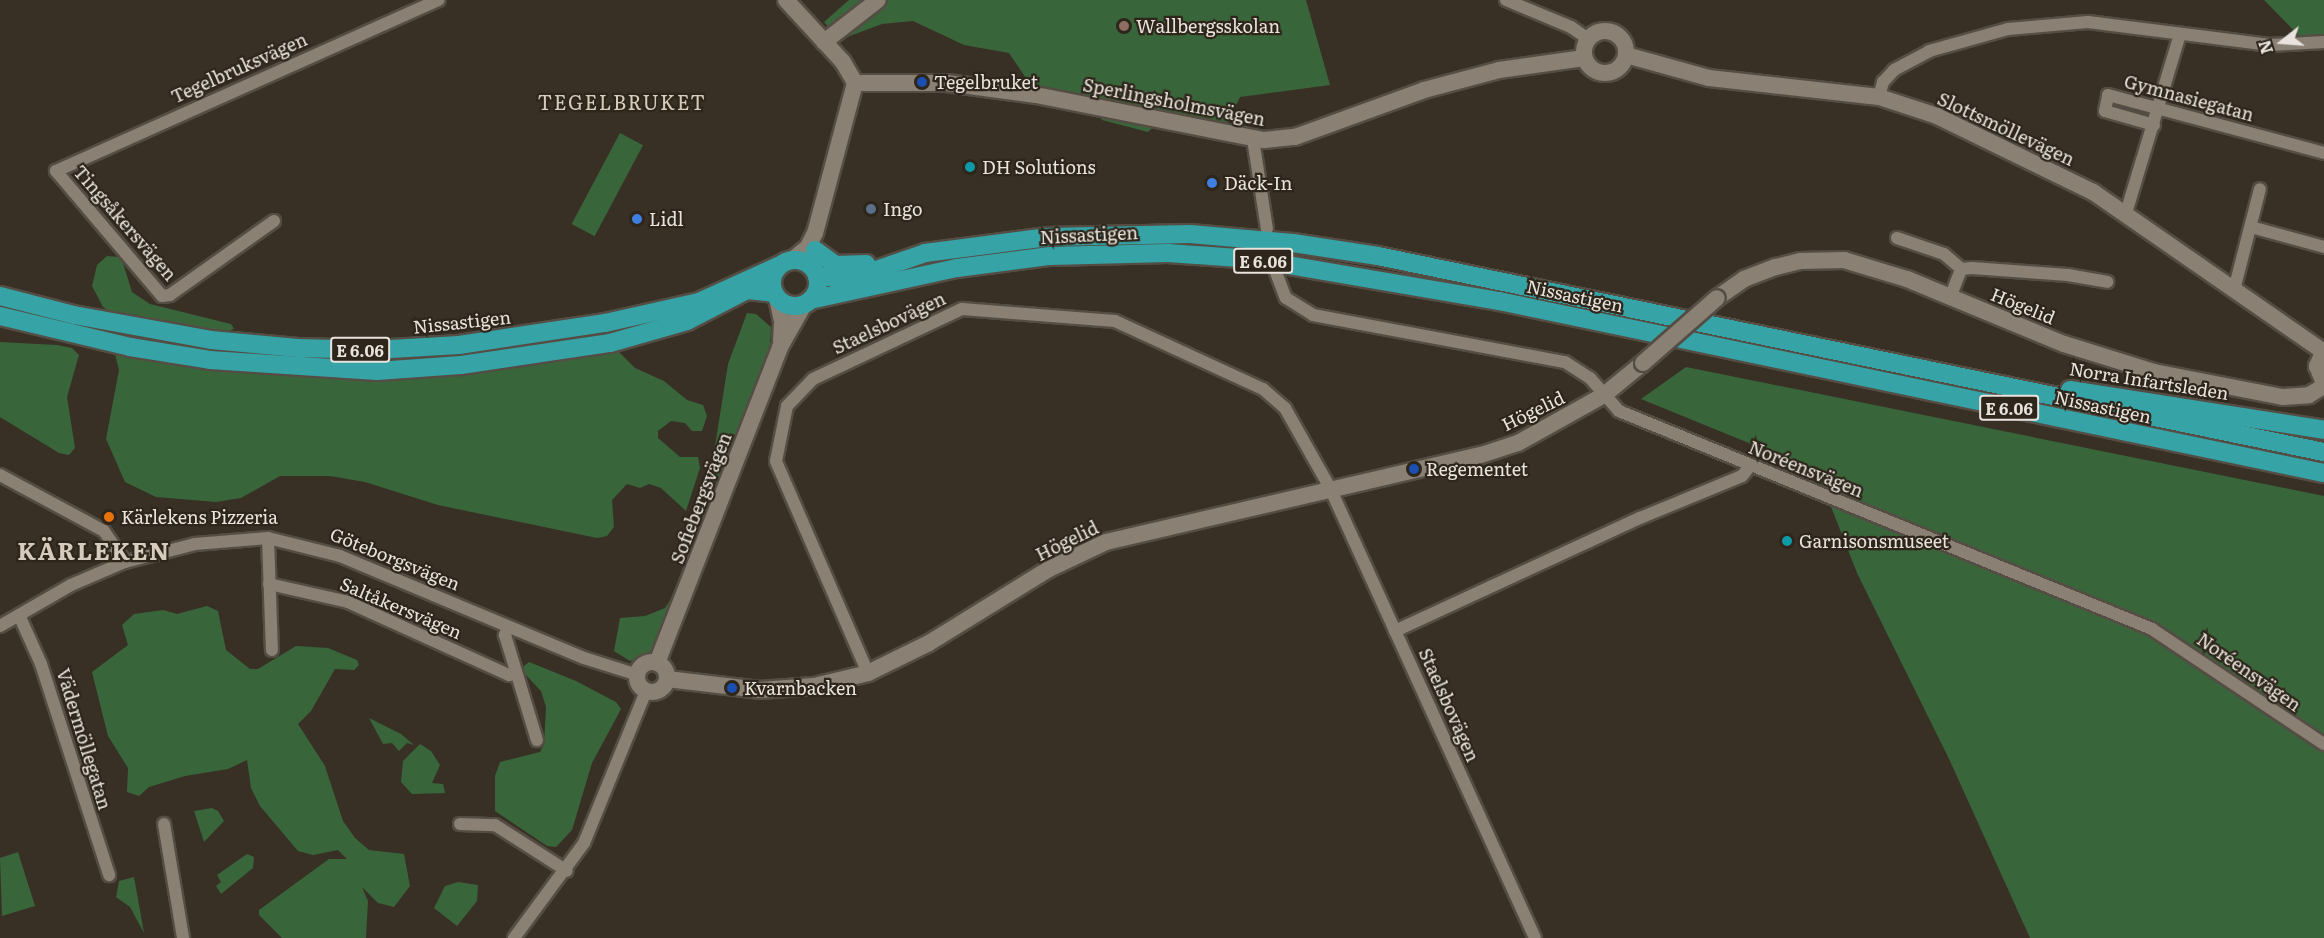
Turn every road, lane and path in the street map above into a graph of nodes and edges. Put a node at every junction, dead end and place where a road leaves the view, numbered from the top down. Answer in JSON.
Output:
{"nodes":[{"id":1,"x":438,"y":0,"type":"edge"},
{"id":2,"x":786,"y":0,"type":"edge"},
{"id":3,"x":878,"y":0,"type":"edge"},
{"id":4,"x":1506,"y":0,"type":"edge"},
{"id":5,"x":2180,"y":34,"type":"junction"},
{"id":6,"x":1588,"y":39,"type":"junction"},
{"id":7,"x":824,"y":42,"type":"junction"},
{"id":8,"x":2324,"y":42,"type":"edge"},
{"id":9,"x":1626,"y":55,"type":"junction"},
{"id":10,"x":1584,"y":58,"type":"junction"},
{"id":11,"x":855,"y":83,"type":"junction"},
{"id":12,"x":1879,"y":97,"type":"junction"},
{"id":13,"x":2159,"y":109,"type":"junction"},
{"id":14,"x":2154,"y":125,"type":"junction"},
{"id":15,"x":1253,"y":139,"type":"junction"},
{"id":16,"x":2324,"y":153,"type":"edge"},
{"id":17,"x":56,"y":171,"type":"joint"},
{"id":18,"x":2260,"y":189,"type":"dead end"},
{"id":19,"x":2126,"y":213,"type":"junction"},
{"id":20,"x":274,"y":221,"type":"dead end"},
{"id":21,"x":2251,"y":227,"type":"junction"},
{"id":22,"x":1267,"y":229,"type":"dead end"},
{"id":23,"x":1897,"y":238,"type":"dead end"},
{"id":24,"x":815,"y":241,"type":"junction"},
{"id":25,"x":2324,"y":247,"type":"edge"},
{"id":26,"x":895,"y":261,"type":"junction"},
{"id":27,"x":786,"y":263,"type":"junction"},
{"id":28,"x":1961,"y":269,"type":"junction"},
{"id":29,"x":1275,"y":270,"type":"dead end"},
{"id":30,"x":816,"y":273,"type":"junction"},
{"id":31,"x":2107,"y":282,"type":"dead end"},
{"id":32,"x":2234,"y":290,"type":"junction"},
{"id":33,"x":776,"y":295,"type":"junction"},
{"id":34,"x":0,"y":296,"type":"edge"},
{"id":35,"x":1950,"y":298,"type":"junction"},
{"id":36,"x":808,"y":302,"type":"junction"},
{"id":37,"x":0,"y":316,"type":"edge"},
{"id":38,"x":780,"y":346,"type":"junction"},
{"id":39,"x":2324,"y":351,"type":"edge"},
{"id":40,"x":1967,"y":379,"type":"junction"},
{"id":41,"x":2324,"y":385,"type":"edge"},
{"id":42,"x":1604,"y":395,"type":"junction"},
{"id":43,"x":2324,"y":430,"type":"edge"},
{"id":44,"x":2324,"y":452,"type":"edge"},
{"id":45,"x":1750,"y":466,"type":"junction"},
{"id":46,"x":2324,"y":473,"type":"edge"},
{"id":47,"x":0,"y":475,"type":"edge"},
{"id":48,"x":1330,"y":488,"type":"junction"},
{"id":49,"x":268,"y":538,"type":"junction"},
{"id":50,"x":125,"y":562,"type":"junction"},
{"id":51,"x":269,"y":584,"type":"junction"},
{"id":52,"x":19,"y":615,"type":"junction"},
{"id":53,"x":0,"y":626,"type":"edge"},
{"id":54,"x":508,"y":627,"type":"junction"},
{"id":55,"x":1395,"y":631,"type":"junction"},
{"id":56,"x":272,"y":650,"type":"dead end"},
{"id":57,"x":657,"y":663,"type":"junction"},
{"id":58,"x":516,"y":673,"type":"junction"},
{"id":59,"x":868,"y":673,"type":"junction"},
{"id":60,"x":638,"y":675,"type":"junction"},
{"id":61,"x":667,"y":679,"type":"junction"},
{"id":62,"x":646,"y":691,"type":"junction"},
{"id":63,"x":537,"y":740,"type":"dead end"},
{"id":64,"x":2324,"y":744,"type":"edge"},
{"id":65,"x":164,"y":824,"type":"dead end"},
{"id":66,"x":460,"y":824,"type":"dead end"},
{"id":67,"x":567,"y":871,"type":"junction"},
{"id":68,"x":108,"y":875,"type":"dead end"},
{"id":69,"x":183,"y":938,"type":"edge"},
{"id":70,"x":514,"y":938,"type":"edge"},
{"id":71,"x":1534,"y":938,"type":"edge"}],
"edges":[{"from":1,"to":17,"type":"street","name":"Tegelbruksvägen"},
{"from":2,"to":7,"type":"street"},
{"from":3,"to":7,"type":"street"},
{"from":4,"to":6,"type":"street"},
{"from":5,"to":8,"type":"street"},
{"from":5,"to":12,"type":"street"},
{"from":5,"to":13,"type":"street"},
{"from":6,"to":9,"type":"street"},
{"from":6,"to":10,"type":"street"},
{"from":7,"to":11,"type":"street"},
{"from":9,"to":10,"type":"street"},
{"from":9,"to":12,"type":"street","name":"Slottsmöllevägen"},
{"from":10,"to":15,"type":"street","name":"Sperlingsholmsvägen"},
{"from":11,"to":15,"type":"street","name":"Sperlingsholmsvägen"},
{"from":11,"to":24,"type":"street"},
{"from":12,"to":19,"type":"street","name":"Slottsmöllevägen"},
{"from":13,"to":14,"type":"street"},
{"from":13,"to":14,"type":"street","name":"Gymnasiegatan"},
{"from":13,"to":16,"type":"street","name":"Gymnasiegatan"},
{"from":14,"to":19,"type":"street"},
{"from":15,"to":22,"type":"street"},
{"from":17,"to":20,"type":"street","name":"Tingsåkersvägen"},
{"from":18,"to":21,"type":"street"},
{"from":19,"to":32,"type":"street","name":"Slottsmöllevägen"},
{"from":21,"to":25,"type":"street"},
{"from":21,"to":32,"type":"street"},
{"from":23,"to":28,"type":"street"},
{"from":24,"to":26,"type":"highway","number":"E 6.06"},
{"from":24,"to":27,"type":"street"},
{"from":24,"to":30,"type":"street"},
{"from":26,"to":30,"type":"highway","name":"Nissastigen","number":"E 6.06"},
{"from":26,"to":40,"type":"highway","name":"Nissastigen","number":"E 6.06"},
{"from":27,"to":30,"type":"highway","number":"E 6.06"},
{"from":27,"to":33,"type":"highway"},
{"from":27,"to":34,"type":"highway","name":"Nissastigen","number":"E 6.06"},
{"from":28,"to":31,"type":"street"},
{"from":28,"to":35,"type":"street"},
{"from":29,"to":42,"type":"street","name":"Noréensvägen"},
{"from":30,"to":36,"type":"highway"},
{"from":32,"to":39,"type":"street","name":"Slottsmöllevägen"},
{"from":33,"to":36,"type":"highway","number":"E 6.06"},
{"from":33,"to":37,"type":"highway","number":"E 6.06"},
{"from":33,"to":38,"type":"street","name":"Sofiebergsvägen"},
{"from":35,"to":41,"type":"street","name":"Högelid"},
{"from":35,"to":42,"type":"street","name":"Högelid","bridge":true},
{"from":36,"to":38,"type":"street","name":"Sofiebergsvägen"},
{"from":36,"to":46,"type":"highway","name":"Nissastigen","number":"E 6.06"},
{"from":38,"to":57,"type":"street","name":"Sofiebergsvägen"},
{"from":39,"to":41,"type":"street"},
{"from":40,"to":43,"type":"highway","name":"Norra Infartsleden","number":"E 6.06"},
{"from":40,"to":44,"type":"highway","number":"E 6.06"},
{"from":42,"to":45,"type":"street","name":"Noréensvägen"},
{"from":42,"to":48,"type":"street","name":"Högelid"},
{"from":45,"to":55,"type":"street"},
{"from":45,"to":64,"type":"street","name":"Noréensvägen"},
{"from":47,"to":50,"type":"street"},
{"from":48,"to":55,"type":"street","name":"Staelsbovägen"},
{"from":48,"to":59,"type":"street","name":"Högelid"},
{"from":48,"to":59,"type":"street","name":"Staelsbovägen"},
{"from":49,"to":50,"type":"street","name":"Göteborgsvägen"},
{"from":49,"to":51,"type":"street"},
{"from":49,"to":54,"type":"street","name":"Göteborgsvägen"},
{"from":50,"to":52,"type":"street","name":"Göteborgsvägen"},
{"from":51,"to":56,"type":"street"},
{"from":51,"to":58,"type":"street","name":"Saltåkersvägen"},
{"from":52,"to":53,"type":"street","name":"Göteborgsvägen"},
{"from":52,"to":68,"type":"street","name":"Vädermöllegatan"},
{"from":54,"to":58,"type":"street"},
{"from":54,"to":60,"type":"street","name":"Göteborgsvägen"},
{"from":55,"to":71,"type":"street","name":"Staelsbovägen"},
{"from":57,"to":60,"type":"street"},
{"from":57,"to":61,"type":"street"},
{"from":58,"to":63,"type":"street"},
{"from":59,"to":61,"type":"street","name":"Högelid"},
{"from":60,"to":62,"type":"street"},
{"from":61,"to":62,"type":"street"},
{"from":62,"to":67,"type":"street"},
{"from":65,"to":69,"type":"street"},
{"from":66,"to":67,"type":"street"},
{"from":67,"to":70,"type":"street"}]}
